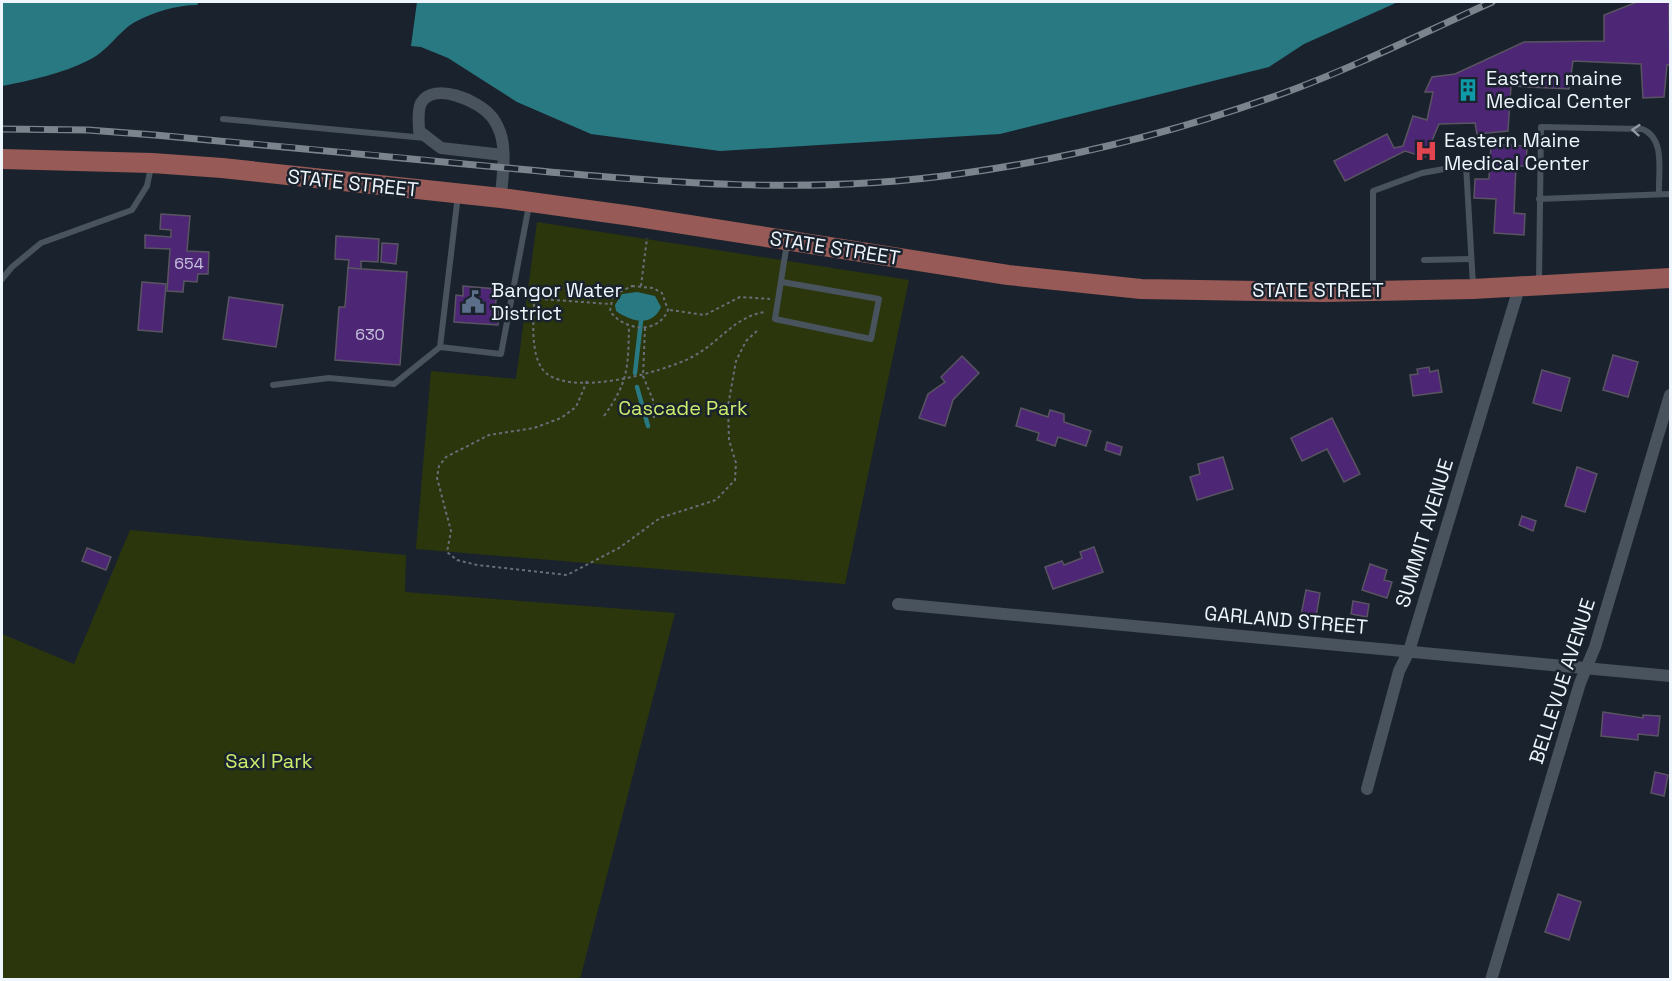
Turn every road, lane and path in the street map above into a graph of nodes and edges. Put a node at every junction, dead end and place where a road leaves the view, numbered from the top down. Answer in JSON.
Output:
{"nodes":[{"id":1,"x":223,"y":119,"type":"dead end"},
{"id":2,"x":425,"y":138,"type":"junction"},
{"id":3,"x":502,"y":155,"type":"junction"},
{"id":4,"x":2,"y":159,"type":"edge"},
{"id":5,"x":152,"y":163,"type":"junction"},
{"id":6,"x":458,"y":194,"type":"junction"},
{"id":7,"x":1659,"y":194,"type":"junction"},
{"id":8,"x":1671,"y":194,"type":"edge"},
{"id":9,"x":501,"y":198,"type":"junction"},
{"id":10,"x":1539,"y":199,"type":"junction"},
{"id":11,"x":530,"y":202,"type":"junction"},
{"id":12,"x":647,"y":238,"type":"dead end"},
{"id":13,"x":788,"y":241,"type":"junction"},
{"id":14,"x":1470,"y":259,"type":"junction"},
{"id":15,"x":1424,"y":260,"type":"dead end"},
{"id":16,"x":1671,"y":278,"type":"edge"},
{"id":17,"x":2,"y":279,"type":"edge"},
{"id":18,"x":782,"y":282,"type":"junction"},
{"id":19,"x":641,"y":286,"type":"junction"},
{"id":20,"x":1539,"y":287,"type":"junction"},
{"id":21,"x":1519,"y":288,"type":"junction"},
{"id":22,"x":1473,"y":289,"type":"junction"},
{"id":23,"x":1373,"y":290,"type":"junction"},
{"id":24,"x":527,"y":298,"type":"dead end"},
{"id":25,"x":534,"y":298,"type":"junction"},
{"id":26,"x":779,"y":300,"type":"junction"},
{"id":27,"x":610,"y":304,"type":"junction"},
{"id":28,"x":668,"y":310,"type":"junction"},
{"id":29,"x":777,"y":310,"type":"junction"},
{"id":30,"x":629,"y":326,"type":"junction"},
{"id":31,"x":644,"y":327,"type":"junction"},
{"id":32,"x":758,"y":330,"type":"dead end"},
{"id":33,"x":440,"y":347,"type":"junction"},
{"id":34,"x":643,"y":376,"type":"junction"},
{"id":35,"x":626,"y":378,"type":"junction"},
{"id":36,"x":587,"y":381,"type":"junction"},
{"id":37,"x":273,"y":385,"type":"dead end"},
{"id":38,"x":1671,"y":395,"type":"edge"},
{"id":39,"x":604,"y":416,"type":"dead end"},
{"id":40,"x":654,"y":418,"type":"dead end"},
{"id":41,"x":898,"y":604,"type":"dead end"},
{"id":42,"x":1409,"y":651,"type":"junction"},
{"id":43,"x":1585,"y":668,"type":"junction"},
{"id":44,"x":1671,"y":676,"type":"edge"},
{"id":45,"x":1367,"y":789,"type":"dead end"},
{"id":46,"x":1491,"y":980,"type":"edge"}],
"edges":[{"from":1,"to":2,"type":"lane"},
{"from":2,"to":3,"type":"street"},
{"from":2,"to":3,"type":"street"},
{"from":3,"to":9,"type":"street"},
{"from":4,"to":5,"type":"main road","name":"STATE STREET"},
{"from":5,"to":6,"type":"main road","name":"STATE STREET"},
{"from":5,"to":17,"type":"lane"},
{"from":6,"to":9,"type":"main road","name":"STATE STREET"},
{"from":6,"to":33,"type":"lane"},
{"from":7,"to":8,"type":"lane"},
{"from":7,"to":10,"type":"lane"},
{"from":7,"to":10,"type":"lane","one_way":true},
{"from":9,"to":11,"type":"main road","name":"STATE STREET"},
{"from":10,"to":20,"type":"lane"},
{"from":11,"to":13,"type":"main road","name":"STATE STREET"},
{"from":11,"to":33,"type":"lane"},
{"from":12,"to":19,"type":"path"},
{"from":13,"to":18,"type":"lane"},
{"from":13,"to":23,"type":"main road","name":"STATE STREET"},
{"from":14,"to":15,"type":"lane"},
{"from":14,"to":22,"type":"lane"},
{"from":14,"to":23,"type":"lane"},
{"from":16,"to":20,"type":"main road","name":"STATE STREET"},
{"from":18,"to":26,"type":"lane"},
{"from":18,"to":29,"type":"lane"},
{"from":19,"to":27,"type":"path"},
{"from":19,"to":28,"type":"path"},
{"from":20,"to":21,"type":"main road","name":"STATE STREET"},
{"from":21,"to":22,"type":"main road","name":"STATE STREET"},
{"from":21,"to":42,"type":"street","name":"SUMMIT AVENUE"},
{"from":22,"to":23,"type":"main road","name":"STATE STREET"},
{"from":24,"to":25,"type":"path"},
{"from":25,"to":27,"type":"path"},
{"from":25,"to":36,"type":"path"},
{"from":26,"to":28,"type":"path"},
{"from":26,"to":29,"type":"lane"},
{"from":27,"to":30,"type":"path"},
{"from":28,"to":31,"type":"path"},
{"from":29,"to":34,"type":"path"},
{"from":30,"to":31,"type":"path"},
{"from":30,"to":35,"type":"path"},
{"from":31,"to":34,"type":"path"},
{"from":32,"to":36,"type":"path"},
{"from":33,"to":37,"type":"lane"},
{"from":34,"to":35,"type":"path"},
{"from":34,"to":40,"type":"path"},
{"from":35,"to":36,"type":"path"},
{"from":35,"to":39,"type":"path"},
{"from":38,"to":43,"type":"street","name":"BELLEVUE AVENUE"},
{"from":41,"to":42,"type":"street","name":"GARLAND STREET"},
{"from":42,"to":43,"type":"street","name":"GARLAND STREET"},
{"from":42,"to":45,"type":"street","name":"SUMMIT AVENUE"},
{"from":43,"to":44,"type":"street","name":"GARLAND STREET"},
{"from":43,"to":46,"type":"street","name":"BELLEVUE AVENUE"}]}
